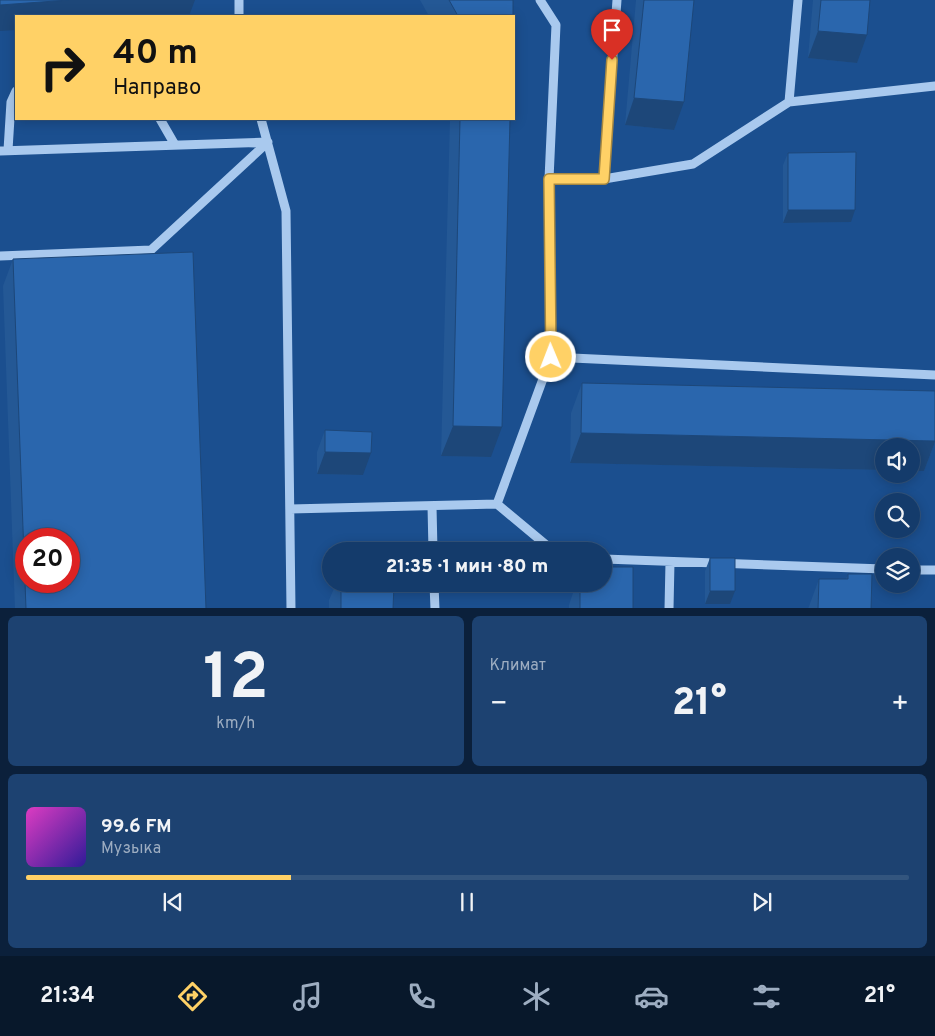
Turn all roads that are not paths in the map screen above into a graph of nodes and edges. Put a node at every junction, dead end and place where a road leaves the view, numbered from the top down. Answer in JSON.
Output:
{"nodes":[{"id":1,"x":239,"y":0,"type":"edge"},
{"id":2,"x":540,"y":0,"type":"edge"},
{"id":3,"x":617,"y":0,"type":"edge"},
{"id":4,"x":798,"y":0,"type":"edge"},
{"id":5,"x":239,"y":15,"type":"edge"},
{"id":6,"x":935,"y":86,"type":"edge"},
{"id":7,"x":15,"y":93,"type":"edge"},
{"id":8,"x":789,"y":102,"type":"junction"},
{"id":9,"x":161,"y":120,"type":"edge"},
{"id":10,"x":261,"y":120,"type":"edge"},
{"id":11,"x":268,"y":142,"type":"junction"},
{"id":12,"x":175,"y":145,"type":"junction"},
{"id":13,"x":4,"y":150,"type":"edge"},
{"id":14,"x":549,"y":179,"type":"junction"},
{"id":15,"x":604,"y":179,"type":"junction"},
{"id":16,"x":0,"y":256,"type":"edge"},
{"id":17,"x":551,"y":357,"type":"junction"},
{"id":18,"x":935,"y":375,"type":"edge"},
{"id":19,"x":497,"y":504,"type":"junction"},
{"id":20,"x":432,"y":506,"type":"junction"},
{"id":21,"x":290,"y":509,"type":"junction"},
{"id":22,"x":433,"y":542,"type":"edge"},
{"id":23,"x":543,"y":542,"type":"edge"},
{"id":24,"x":612,"y":559,"type":"edge"},
{"id":25,"x":670,"y":562,"type":"junction"},
{"id":26,"x":875,"y":569,"type":"edge"},
{"id":27,"x":920,"y":570,"type":"edge"},
{"id":28,"x":935,"y":570,"type":"edge"},
{"id":29,"x":434,"y":592,"type":"edge"},
{"id":30,"x":292,"y":608,"type":"edge"},
{"id":31,"x":435,"y":608,"type":"edge"},
{"id":32,"x":669,"y":608,"type":"edge"}],
"edges":[{"from":1,"to":5,"type":"lane"},
{"from":2,"to":14,"type":"lane"},
{"from":3,"to":15,"type":"lane"},
{"from":4,"to":8,"type":"lane"},
{"from":6,"to":8,"type":"lane"},
{"from":7,"to":13,"type":"lane"},
{"from":8,"to":15,"type":"lane"},
{"from":9,"to":12,"type":"lane"},
{"from":10,"to":11,"type":"lane"},
{"from":11,"to":12,"type":"lane"},
{"from":11,"to":16,"type":"lane"},
{"from":11,"to":21,"type":"lane"},
{"from":12,"to":13,"type":"lane"},
{"from":14,"to":15,"type":"lane"},
{"from":14,"to":17,"type":"lane"},
{"from":17,"to":18,"type":"lane"},
{"from":17,"to":19,"type":"lane"},
{"from":19,"to":20,"type":"lane"},
{"from":19,"to":23,"type":"lane"},
{"from":20,"to":21,"type":"lane"},
{"from":20,"to":22,"type":"lane"},
{"from":21,"to":30,"type":"lane"},
{"from":24,"to":25,"type":"lane"},
{"from":25,"to":26,"type":"lane"},
{"from":25,"to":32,"type":"lane"},
{"from":27,"to":28,"type":"lane"},
{"from":29,"to":31,"type":"lane"}]}
